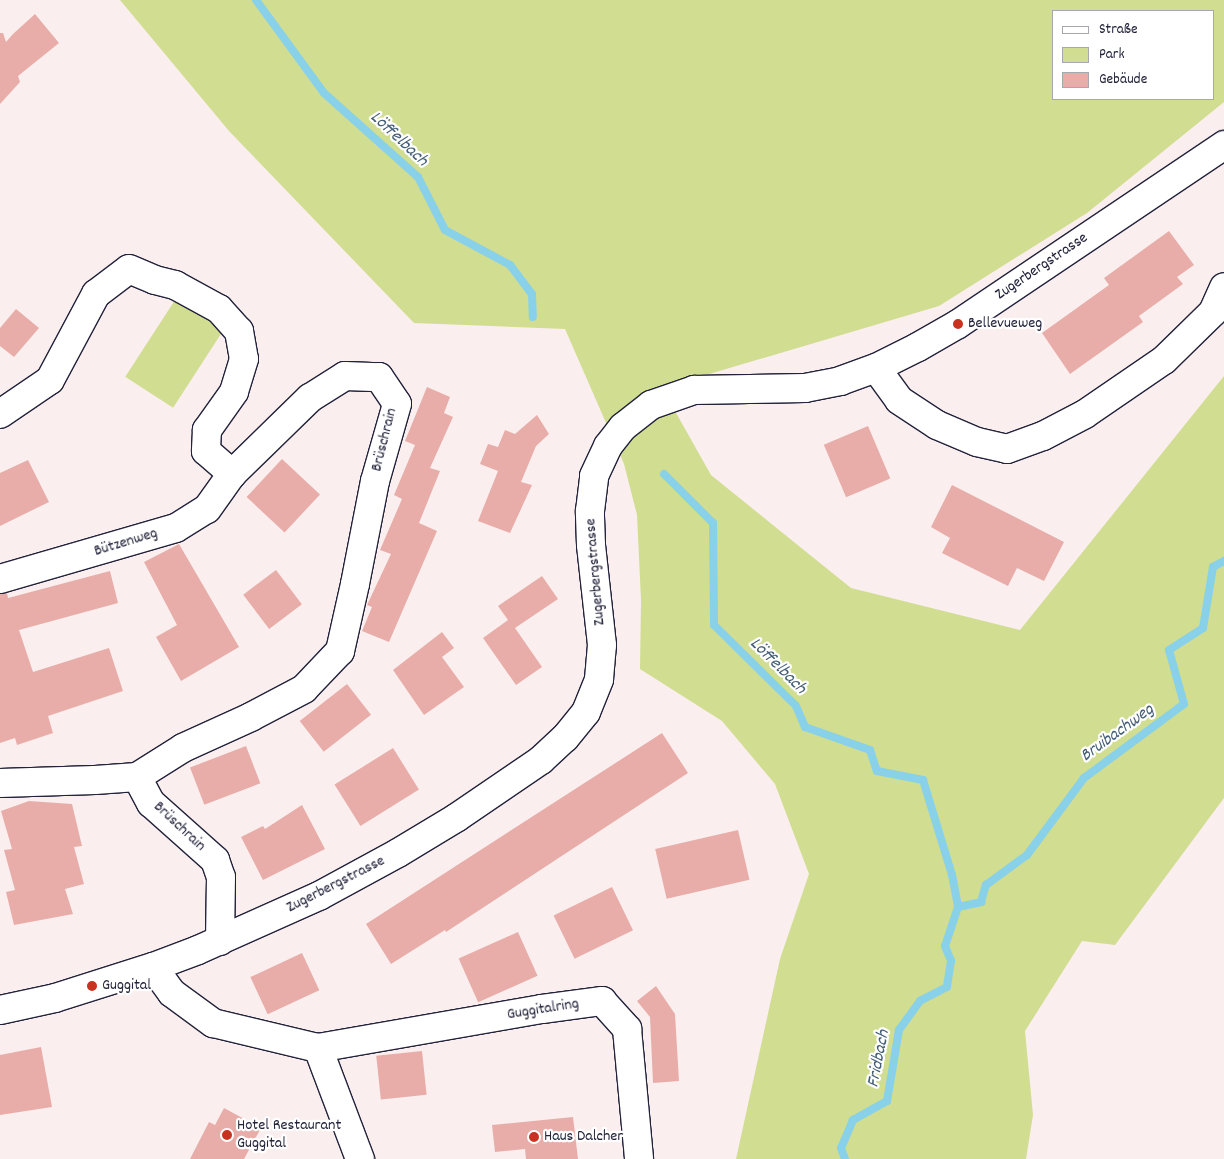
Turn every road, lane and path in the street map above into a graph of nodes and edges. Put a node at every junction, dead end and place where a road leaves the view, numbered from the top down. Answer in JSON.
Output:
{"nodes":[{"id":1,"x":1214,"y":152,"type":"edge"},
{"id":2,"x":1224,"y":287,"type":"edge"},
{"id":3,"x":876,"y":368,"type":"junction"},
{"id":4,"x":0,"y":414,"type":"edge"},
{"id":5,"x":232,"y":474,"type":"junction"},
{"id":6,"x":0,"y":578,"type":"edge"},
{"id":7,"x":137,"y":777,"type":"junction"},
{"id":8,"x":0,"y":783,"type":"edge"},
{"id":9,"x":220,"y":941,"type":"junction"},
{"id":10,"x":153,"y":967,"type":"junction"},
{"id":11,"x":0,"y":1010,"type":"edge"},
{"id":12,"x":318,"y":1048,"type":"junction"},
{"id":13,"x":360,"y":1159,"type":"edge"},
{"id":14,"x":639,"y":1159,"type":"edge"}],
"edges":[{"from":1,"to":3,"type":"street","name":"Zugerbergstrasse"},
{"from":2,"to":3,"type":"street"},
{"from":3,"to":9,"type":"street","name":"Zugerbergstrasse"},
{"from":4,"to":5,"type":"street"},
{"from":5,"to":6,"type":"street","name":"Bützenweg"},
{"from":5,"to":7,"type":"street","name":"Brüschrain"},
{"from":7,"to":8,"type":"street"},
{"from":7,"to":9,"type":"street","name":"Brüschrain"},
{"from":9,"to":10,"type":"street","name":"Zugerbergstrasse"},
{"from":10,"to":11,"type":"street","name":"Zugerbergstrasse"},
{"from":10,"to":12,"type":"street","name":"Guggitalring"},
{"from":12,"to":13,"type":"street"},
{"from":12,"to":14,"type":"street","name":"Guggitalring"}]}
